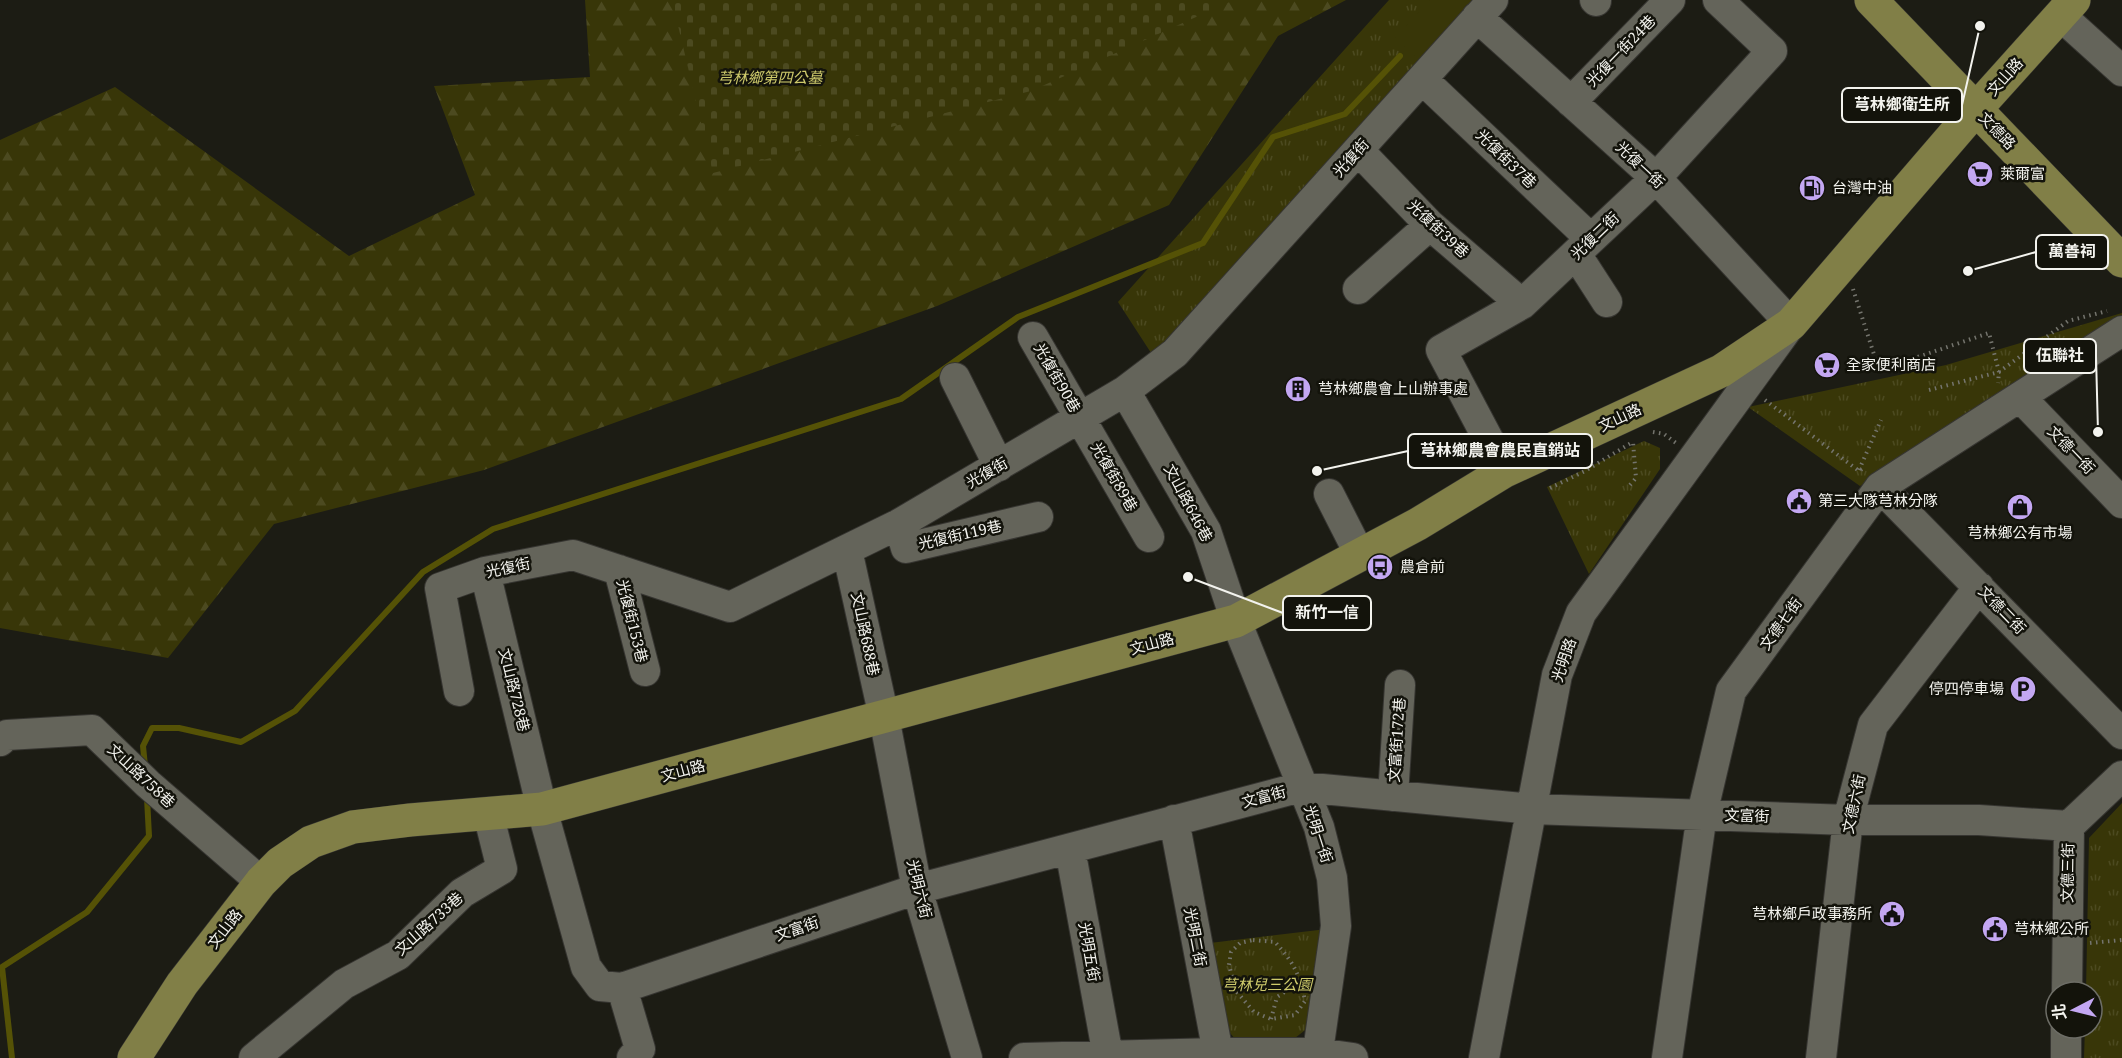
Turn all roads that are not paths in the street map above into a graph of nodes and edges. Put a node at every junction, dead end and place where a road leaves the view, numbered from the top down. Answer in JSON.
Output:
{"nodes":[{"id":1,"x":1671,"y":0,"type":"edge"},
{"id":2,"x":1718,"y":0,"type":"edge"},
{"id":3,"x":1871,"y":0,"type":"edge"},
{"id":4,"x":2067,"y":8,"type":"edge"},
{"id":5,"x":1485,"y":9,"type":"edge"},
{"id":6,"x":2122,"y":71,"type":"edge"},
{"id":7,"x":1422,"y":79,"type":"junction"},
{"id":8,"x":1571,"y":102,"type":"junction"},
{"id":9,"x":1976,"y":109,"type":"junction"},
{"id":10,"x":1358,"y":150,"type":"junction"},
{"id":11,"x":1656,"y":177,"type":"junction"},
{"id":12,"x":1430,"y":225,"type":"junction"},
{"id":13,"x":1583,"y":247,"type":"junction"},
{"id":14,"x":2122,"y":261,"type":"edge"},
{"id":15,"x":1358,"y":289,"type":"dead end"},
{"id":16,"x":1607,"y":302,"type":"dead end"},
{"id":17,"x":1522,"y":304,"type":"junction"},
{"id":18,"x":2117,"y":320,"type":"edge"},
{"id":19,"x":1791,"y":324,"type":"junction"},
{"id":20,"x":1033,"y":337,"type":"dead end"},
{"id":21,"x":955,"y":378,"type":"dead end"},
{"id":22,"x":1125,"y":391,"type":"junction"},
{"id":23,"x":2010,"y":394,"type":"junction"},
{"id":24,"x":1080,"y":418,"type":"junction"},
{"id":25,"x":999,"y":466,"type":"junction"},
{"id":26,"x":1505,"y":471,"type":"junction"},
{"id":27,"x":1869,"y":474,"type":"junction"},
{"id":28,"x":1329,"y":494,"type":"dead end"},
{"id":29,"x":2122,"y":503,"type":"edge"},
{"id":30,"x":1038,"y":517,"type":"dead end"},
{"id":31,"x":899,"y":524,"type":"junction"},
{"id":32,"x":1149,"y":537,"type":"dead end"},
{"id":33,"x":847,"y":550,"type":"junction"},
{"id":34,"x":1360,"y":555,"type":"junction"},
{"id":35,"x":619,"y":570,"type":"junction"},
{"id":36,"x":485,"y":572,"type":"junction"},
{"id":37,"x":1979,"y":586,"type":"junction"},
{"id":38,"x":1236,"y":621,"type":"junction"},
{"id":39,"x":645,"y":671,"type":"dead end"},
{"id":40,"x":1400,"y":685,"type":"dead end"},
{"id":41,"x":459,"y":691,"type":"dead end"},
{"id":42,"x":884,"y":717,"type":"junction"},
{"id":43,"x":2122,"y":734,"type":"edge"},
{"id":44,"x":0,"y":741,"type":"edge"},
{"id":45,"x":2122,"y":777,"type":"edge"},
{"id":46,"x":1301,"y":787,"type":"junction"},
{"id":47,"x":1393,"y":796,"type":"junction"},
{"id":48,"x":542,"y":809,"type":"junction"},
{"id":49,"x":1532,"y":809,"type":"junction"},
{"id":50,"x":488,"y":813,"type":"junction"},
{"id":51,"x":1702,"y":814,"type":"junction"},
{"id":52,"x":1174,"y":820,"type":"junction"},
{"id":53,"x":1848,"y":820,"type":"junction"},
{"id":54,"x":2069,"y":826,"type":"junction"},
{"id":55,"x":1070,"y":849,"type":"junction"},
{"id":56,"x":261,"y":882,"type":"junction"},
{"id":57,"x":917,"y":889,"type":"junction"},
{"id":58,"x":2067,"y":980,"type":"edge"},
{"id":59,"x":622,"y":988,"type":"junction"},
{"id":60,"x":2066,"y":1040,"type":"edge"},
{"id":61,"x":1218,"y":1053,"type":"junction"},
{"id":62,"x":1317,"y":1055,"type":"edge"},
{"id":63,"x":1108,"y":1056,"type":"junction"},
{"id":64,"x":1151,"y":1056,"type":"edge"},
{"id":65,"x":134,"y":1058,"type":"edge"},
{"id":66,"x":254,"y":1058,"type":"edge"},
{"id":67,"x":632,"y":1058,"type":"edge"},
{"id":68,"x":967,"y":1058,"type":"edge"},
{"id":69,"x":1024,"y":1058,"type":"edge"},
{"id":70,"x":1353,"y":1058,"type":"edge"},
{"id":71,"x":1484,"y":1058,"type":"edge"},
{"id":72,"x":1667,"y":1058,"type":"edge"},
{"id":73,"x":1821,"y":1058,"type":"edge"},
{"id":74,"x":2066,"y":1058,"type":"edge"}],
"edges":[{"from":1,"to":8,"type":"street","name":"光復一街24巷"},
{"from":2,"to":11,"type":"street","name":"光復二街"},
{"from":3,"to":9,"type":"main road","name":"文德路"},
{"from":4,"to":6,"type":"street"},
{"from":4,"to":9,"type":"main road","name":"文山路"},
{"from":5,"to":7,"type":"street","name":"光復街"},
{"from":5,"to":8,"type":"street","name":"光復一街"},
{"from":7,"to":10,"type":"street","name":"光復街"},
{"from":7,"to":13,"type":"street","name":"光復街37巷"},
{"from":8,"to":11,"type":"street","name":"光復一街"},
{"from":9,"to":14,"type":"main road","name":"文德路"},
{"from":9,"to":19,"type":"main road","name":"文山路"},
{"from":10,"to":12,"type":"street","name":"光復街39巷"},
{"from":10,"to":22,"type":"street","name":"光復街"},
{"from":11,"to":13,"type":"street","name":"光復二街"},
{"from":11,"to":19,"type":"street","name":"光復一街"},
{"from":12,"to":15,"type":"street"},
{"from":12,"to":17,"type":"street","name":"光復街39巷"},
{"from":13,"to":16,"type":"street","name":"光復街37巷"},
{"from":13,"to":17,"type":"street","name":"光復二街"},
{"from":17,"to":26,"type":"street","name":"光復二街"},
{"from":18,"to":23,"type":"street","name":"文德七街"},
{"from":19,"to":26,"type":"main road","name":"文山路"},
{"from":19,"to":49,"type":"street","name":"光明路"},
{"from":20,"to":24,"type":"street","name":"光復街90巷"},
{"from":21,"to":25,"type":"street"},
{"from":22,"to":24,"type":"street","name":"光復街"},
{"from":22,"to":38,"type":"street","name":"文山路646巷"},
{"from":23,"to":27,"type":"street","name":"文德七街"},
{"from":23,"to":29,"type":"street","name":"文德一街"},
{"from":24,"to":25,"type":"street","name":"光復街"},
{"from":24,"to":32,"type":"street","name":"光復街89巷"},
{"from":25,"to":31,"type":"street","name":"光復街"},
{"from":26,"to":34,"type":"main road","name":"文山路"},
{"from":27,"to":37,"type":"street","name":"文德二街"},
{"from":27,"to":51,"type":"street","name":"文德七街"},
{"from":28,"to":34,"type":"street"},
{"from":30,"to":31,"type":"street","name":"光復街119巷"},
{"from":31,"to":33,"type":"street","name":"光復街"},
{"from":33,"to":35,"type":"street","name":"光復街"},
{"from":33,"to":42,"type":"street","name":"文山路688巷"},
{"from":34,"to":38,"type":"main road","name":"文山路"},
{"from":35,"to":36,"type":"street","name":"光復街"},
{"from":35,"to":39,"type":"street","name":"光復街153巷"},
{"from":36,"to":41,"type":"street","name":"光復街"},
{"from":36,"to":48,"type":"street","name":"文山路728巷"},
{"from":37,"to":43,"type":"street","name":"文德二街"},
{"from":37,"to":53,"type":"street","name":"文德六街"},
{"from":38,"to":42,"type":"main road","name":"文山路"},
{"from":38,"to":46,"type":"street","name":"光明一街"},
{"from":40,"to":47,"type":"street","name":"文富街172巷"},
{"from":42,"to":48,"type":"main road","name":"文山路"},
{"from":42,"to":57,"type":"street","name":"光明六街"},
{"from":44,"to":56,"type":"street","name":"文山路758巷"},
{"from":45,"to":54,"type":"street"},
{"from":46,"to":47,"type":"street","name":"文富街"},
{"from":46,"to":52,"type":"street","name":"文富街"},
{"from":46,"to":62,"type":"street","name":"光明一街"},
{"from":47,"to":49,"type":"street","name":"文富街"},
{"from":48,"to":50,"type":"main road","name":"文山路"},
{"from":48,"to":59,"type":"street"},
{"from":49,"to":51,"type":"street","name":"文富街"},
{"from":49,"to":71,"type":"street","name":"光明路"},
{"from":50,"to":56,"type":"main road","name":"文山路"},
{"from":50,"to":66,"type":"street","name":"文山路733巷"},
{"from":51,"to":53,"type":"street","name":"文富街"},
{"from":51,"to":72,"type":"street","name":"文德七街"},
{"from":52,"to":55,"type":"street","name":"文富街"},
{"from":52,"to":61,"type":"street","name":"光明二街"},
{"from":53,"to":54,"type":"street","name":"文富街"},
{"from":53,"to":73,"type":"street","name":"文德六街"},
{"from":54,"to":58,"type":"street","name":"文德三街"},
{"from":55,"to":57,"type":"street","name":"文富街"},
{"from":55,"to":63,"type":"street","name":"光明五街"},
{"from":56,"to":65,"type":"main road","name":"文山路"},
{"from":57,"to":59,"type":"street","name":"文富街"},
{"from":57,"to":68,"type":"street","name":"光明六街"},
{"from":59,"to":67,"type":"street"},
{"from":60,"to":74,"type":"street"},
{"from":61,"to":62,"type":"street"},
{"from":61,"to":64,"type":"street"},
{"from":62,"to":70,"type":"street"},
{"from":63,"to":64,"type":"street"},
{"from":63,"to":69,"type":"street"}]}
